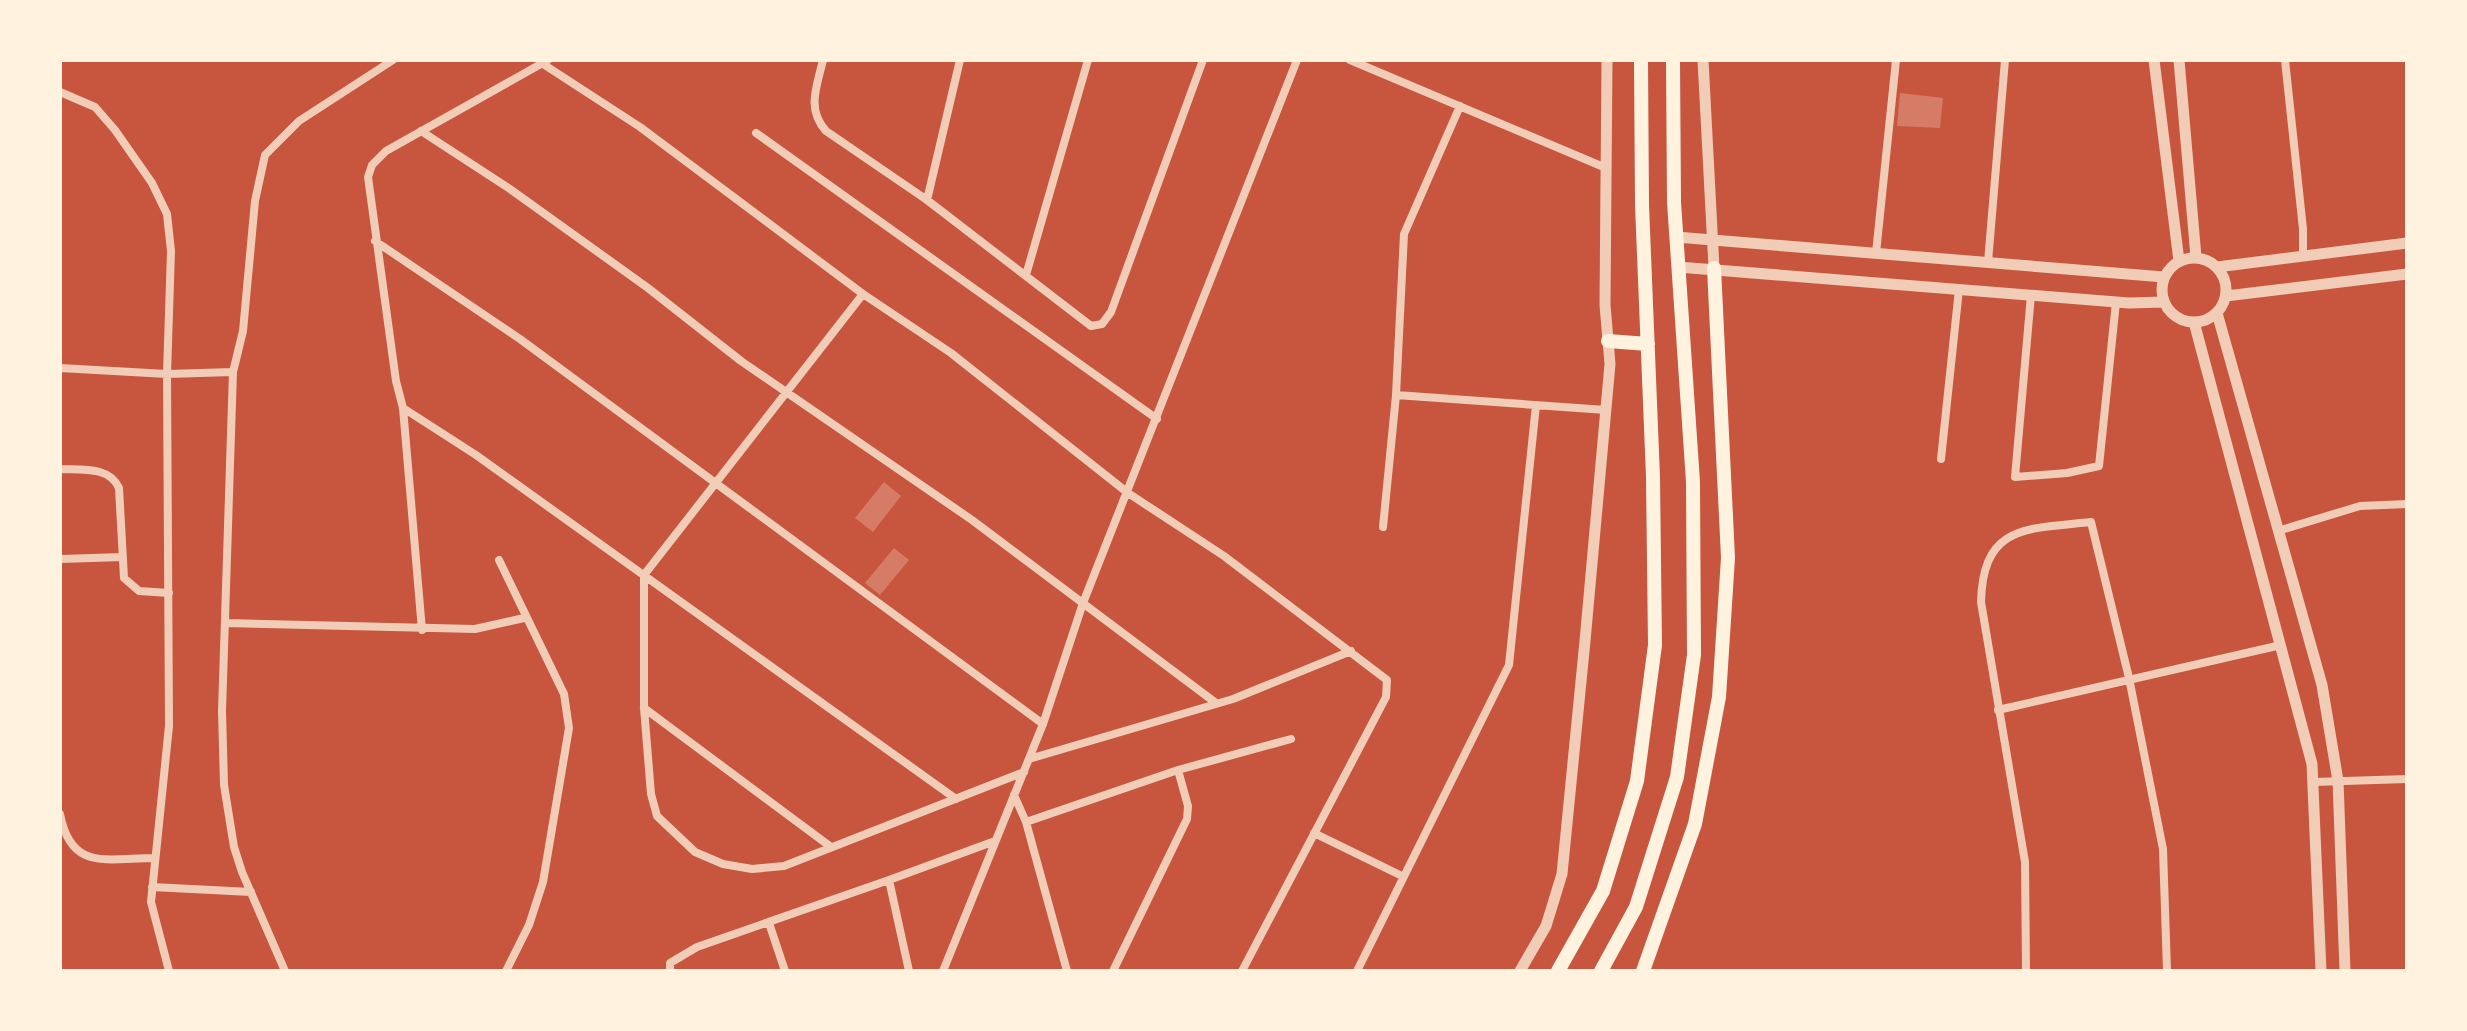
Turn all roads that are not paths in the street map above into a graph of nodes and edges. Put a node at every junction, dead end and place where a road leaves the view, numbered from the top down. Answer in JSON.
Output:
{"nodes":[{"id":1,"x":393,"y":60,"type":"edge"},
{"id":2,"x":823,"y":60,"type":"edge"},
{"id":3,"x":960,"y":60,"type":"edge"},
{"id":4,"x":1088,"y":60,"type":"edge"},
{"id":5,"x":1203,"y":60,"type":"edge"},
{"id":6,"x":1297,"y":60,"type":"edge"},
{"id":7,"x":1350,"y":60,"type":"edge"},
{"id":8,"x":1607,"y":60,"type":"edge"},
{"id":9,"x":1641,"y":60,"type":"edge"},
{"id":10,"x":1673,"y":60,"type":"edge"},
{"id":11,"x":1703,"y":60,"type":"edge"},
{"id":12,"x":1896,"y":60,"type":"edge"},
{"id":13,"x":2005,"y":60,"type":"edge"},
{"id":14,"x":2154,"y":60,"type":"edge"},
{"id":15,"x":2179,"y":60,"type":"edge"},
{"id":16,"x":2285,"y":60,"type":"edge"},
{"id":17,"x":546,"y":62,"type":"edge"},
{"id":18,"x":60,"y":92,"type":"edge"},
{"id":19,"x":1460,"y":106,"type":"junction"},
{"id":20,"x":421,"y":131,"type":"junction"},
{"id":21,"x":756,"y":133,"type":"dead end"},
{"id":22,"x":1606,"y":168,"type":"junction"},
{"id":23,"x":927,"y":200,"type":"junction"},
{"id":24,"x":1676,"y":237,"type":"junction"},
{"id":25,"x":1711,"y":240,"type":"junction"},
{"id":26,"x":375,"y":241,"type":"junction"},
{"id":27,"x":2407,"y":243,"type":"edge"},
{"id":28,"x":1876,"y":253,"type":"junction"},
{"id":29,"x":2303,"y":256,"type":"junction"},
{"id":30,"x":2196,"y":257,"type":"junction"},
{"id":31,"x":2179,"y":261,"type":"junction"},
{"id":32,"x":1988,"y":262,"type":"junction"},
{"id":33,"x":1678,"y":267,"type":"junction"},
{"id":34,"x":2217,"y":267,"type":"junction"},
{"id":35,"x":1714,"y":268,"type":"junction"},
{"id":36,"x":2407,"y":274,"type":"edge"},
{"id":37,"x":1026,"y":275,"type":"junction"},
{"id":38,"x":2164,"y":277,"type":"junction"},
{"id":39,"x":1959,"y":289,"type":"junction"},
{"id":40,"x":863,"y":294,"type":"junction"},
{"id":41,"x":2031,"y":295,"type":"junction"},
{"id":42,"x":2226,"y":296,"type":"junction"},
{"id":43,"x":2116,"y":302,"type":"junction"},
{"id":44,"x":2164,"y":302,"type":"junction"},
{"id":45,"x":2217,"y":313,"type":"junction"},
{"id":46,"x":2194,"y":322,"type":"junction"},
{"id":47,"x":1608,"y":341,"type":"junction"},
{"id":48,"x":1648,"y":344,"type":"junction"},
{"id":49,"x":61,"y":367,"type":"edge"},
{"id":50,"x":233,"y":372,"type":"junction"},
{"id":51,"x":167,"y":374,"type":"junction"},
{"id":52,"x":787,"y":393,"type":"junction"},
{"id":53,"x":1396,"y":395,"type":"junction"},
{"id":54,"x":1536,"y":405,"type":"junction"},
{"id":55,"x":403,"y":408,"type":"junction"},
{"id":56,"x":1606,"y":410,"type":"junction"},
{"id":57,"x":1157,"y":419,"type":"junction"},
{"id":58,"x":1941,"y":459,"type":"dead end"},
{"id":59,"x":60,"y":469,"type":"edge"},
{"id":60,"x":715,"y":483,"type":"junction"},
{"id":61,"x":1128,"y":493,"type":"junction"},
{"id":62,"x":2407,"y":504,"type":"edge"},
{"id":63,"x":1383,"y":527,"type":"dead end"},
{"id":64,"x":2281,"y":530,"type":"junction"},
{"id":65,"x":123,"y":557,"type":"junction"},
{"id":66,"x":60,"y":559,"type":"edge"},
{"id":67,"x":499,"y":560,"type":"dead end"},
{"id":68,"x":644,"y":575,"type":"junction"},
{"id":69,"x":169,"y":593,"type":"junction"},
{"id":70,"x":1083,"y":603,"type":"junction"},
{"id":71,"x":524,"y":618,"type":"junction"},
{"id":72,"x":225,"y":623,"type":"junction"},
{"id":73,"x":422,"y":630,"type":"junction"},
{"id":74,"x":2281,"y":645,"type":"junction"},
{"id":75,"x":1351,"y":651,"type":"junction"},
{"id":76,"x":2129,"y":678,"type":"junction"},
{"id":77,"x":1216,"y":703,"type":"junction"},
{"id":78,"x":644,"y":708,"type":"junction"},
{"id":79,"x":1998,"y":710,"type":"junction"},
{"id":80,"x":1043,"y":724,"type":"junction"},
{"id":81,"x":1291,"y":739,"type":"dead end"},
{"id":82,"x":1029,"y":759,"type":"junction"},
{"id":83,"x":1178,"y":770,"type":"junction"},
{"id":84,"x":1024,"y":772,"type":"junction"},
{"id":85,"x":2407,"y":779,"type":"edge"},
{"id":86,"x":2338,"y":781,"type":"junction"},
{"id":87,"x":2314,"y":782,"type":"junction"},
{"id":88,"x":1014,"y":795,"type":"junction"},
{"id":89,"x":956,"y":799,"type":"junction"},
{"id":90,"x":60,"y":814,"type":"edge"},
{"id":91,"x":1026,"y":822,"type":"junction"},
{"id":92,"x":1314,"y":833,"type":"junction"},
{"id":93,"x":995,"y":841,"type":"junction"},
{"id":94,"x":831,"y":847,"type":"junction"},
{"id":95,"x":155,"y":858,"type":"junction"},
{"id":96,"x":1402,"y":876,"type":"junction"},
{"id":97,"x":889,"y":880,"type":"junction"},
{"id":98,"x":152,"y":887,"type":"junction"},
{"id":99,"x":251,"y":892,"type":"junction"},
{"id":100,"x":769,"y":923,"type":"junction"},
{"id":101,"x":169,"y":971,"type":"edge"},
{"id":102,"x":285,"y":971,"type":"edge"},
{"id":103,"x":506,"y":971,"type":"edge"},
{"id":104,"x":670,"y":971,"type":"edge"},
{"id":105,"x":785,"y":971,"type":"edge"},
{"id":106,"x":909,"y":971,"type":"edge"},
{"id":107,"x":943,"y":971,"type":"edge"},
{"id":108,"x":1067,"y":971,"type":"edge"},
{"id":109,"x":1113,"y":971,"type":"edge"},
{"id":110,"x":1242,"y":971,"type":"edge"},
{"id":111,"x":1357,"y":971,"type":"edge"},
{"id":112,"x":1520,"y":971,"type":"edge"},
{"id":113,"x":1558,"y":971,"type":"edge"},
{"id":114,"x":1601,"y":971,"type":"edge"},
{"id":115,"x":1643,"y":971,"type":"edge"},
{"id":116,"x":2026,"y":971,"type":"edge"},
{"id":117,"x":2167,"y":971,"type":"edge"},
{"id":118,"x":2321,"y":971,"type":"edge"},
{"id":119,"x":2345,"y":971,"type":"edge"}],
"edges":[{"from":1,"to":50,"type":"street"},
{"from":2,"to":23,"type":"street"},
{"from":3,"to":23,"type":"street"},
{"from":4,"to":37,"type":"street"},
{"from":5,"to":37,"type":"street"},
{"from":6,"to":57,"type":"street"},
{"from":7,"to":19,"type":"street"},
{"from":8,"to":22,"type":"street"},
{"from":9,"to":48,"type":"main road"},
{"from":10,"to":24,"type":"main road"},
{"from":11,"to":25,"type":"street"},
{"from":12,"to":28,"type":"street"},
{"from":13,"to":32,"type":"street"},
{"from":14,"to":31,"type":"street"},
{"from":15,"to":30,"type":"street"},
{"from":16,"to":29,"type":"street"},
{"from":17,"to":20,"type":"street"},
{"from":17,"to":40,"type":"street"},
{"from":18,"to":51,"type":"street"},
{"from":19,"to":22,"type":"street"},
{"from":19,"to":53,"type":"street"},
{"from":20,"to":26,"type":"street"},
{"from":20,"to":52,"type":"street"},
{"from":21,"to":57,"type":"street"},
{"from":22,"to":47,"type":"street"},
{"from":23,"to":37,"type":"street"},
{"from":24,"to":25,"type":"street"},
{"from":24,"to":33,"type":"main road"},
{"from":25,"to":28,"type":"street"},
{"from":25,"to":35,"type":"street"},
{"from":26,"to":55,"type":"street"},
{"from":26,"to":60,"type":"street"},
{"from":27,"to":29,"type":"street"},
{"from":28,"to":32,"type":"street"},
{"from":29,"to":34,"type":"street"},
{"from":30,"to":31,"type":"street"},
{"from":30,"to":34,"type":"street"},
{"from":31,"to":38,"type":"street"},
{"from":32,"to":38,"type":"street"},
{"from":33,"to":35,"type":"street"},
{"from":33,"to":114,"type":"main road"},
{"from":34,"to":42,"type":"street"},
{"from":35,"to":39,"type":"street"},
{"from":35,"to":115,"type":"main road"},
{"from":36,"to":42,"type":"street"},
{"from":38,"to":44,"type":"street"},
{"from":39,"to":41,"type":"street"},
{"from":39,"to":58,"type":"street"},
{"from":40,"to":52,"type":"street"},
{"from":40,"to":61,"type":"street"},
{"from":41,"to":43,"type":"street"},
{"from":41,"to":43,"type":"street"},
{"from":42,"to":45,"type":"street"},
{"from":43,"to":44,"type":"street"},
{"from":44,"to":46,"type":"street"},
{"from":45,"to":46,"type":"street"},
{"from":45,"to":64,"type":"street"},
{"from":46,"to":74,"type":"street"},
{"from":47,"to":48,"type":"main road"},
{"from":47,"to":56,"type":"street"},
{"from":48,"to":113,"type":"main road"},
{"from":49,"to":51,"type":"street"},
{"from":50,"to":51,"type":"street"},
{"from":50,"to":72,"type":"street"},
{"from":51,"to":69,"type":"street"},
{"from":52,"to":60,"type":"street"},
{"from":52,"to":70,"type":"street"},
{"from":53,"to":54,"type":"street"},
{"from":53,"to":63,"type":"street"},
{"from":54,"to":56,"type":"street"},
{"from":54,"to":96,"type":"street"},
{"from":55,"to":68,"type":"street"},
{"from":55,"to":73,"type":"street"},
{"from":56,"to":112,"type":"street"},
{"from":57,"to":61,"type":"street"},
{"from":59,"to":65,"type":"street"},
{"from":60,"to":68,"type":"street"},
{"from":60,"to":80,"type":"street"},
{"from":61,"to":70,"type":"street"},
{"from":61,"to":75,"type":"street"},
{"from":62,"to":64,"type":"street"},
{"from":64,"to":86,"type":"street"},
{"from":65,"to":66,"type":"street"},
{"from":65,"to":69,"type":"street"},
{"from":67,"to":71,"type":"street"},
{"from":68,"to":78,"type":"street"},
{"from":68,"to":89,"type":"street"},
{"from":69,"to":95,"type":"street"},
{"from":70,"to":77,"type":"street"},
{"from":70,"to":80,"type":"street"},
{"from":71,"to":73,"type":"street"},
{"from":71,"to":103,"type":"street"},
{"from":72,"to":73,"type":"street"},
{"from":72,"to":99,"type":"street"},
{"from":74,"to":76,"type":"street"},
{"from":74,"to":87,"type":"street"},
{"from":75,"to":77,"type":"street"},
{"from":75,"to":92,"type":"street"},
{"from":76,"to":79,"type":"street"},
{"from":76,"to":79,"type":"street"},
{"from":76,"to":117,"type":"street"},
{"from":77,"to":82,"type":"street"},
{"from":78,"to":94,"type":"street"},
{"from":78,"to":94,"type":"street"},
{"from":79,"to":116,"type":"street"},
{"from":80,"to":82,"type":"street"},
{"from":81,"to":83,"type":"street"},
{"from":82,"to":84,"type":"street"},
{"from":83,"to":91,"type":"street"},
{"from":83,"to":109,"type":"street"},
{"from":84,"to":88,"type":"street"},
{"from":84,"to":89,"type":"street"},
{"from":85,"to":86,"type":"street"},
{"from":86,"to":87,"type":"street"},
{"from":86,"to":119,"type":"street"},
{"from":87,"to":118,"type":"street"},
{"from":88,"to":91,"type":"street"},
{"from":88,"to":93,"type":"street"},
{"from":89,"to":94,"type":"street"},
{"from":90,"to":95,"type":"street"},
{"from":91,"to":108,"type":"street"},
{"from":92,"to":96,"type":"street"},
{"from":92,"to":110,"type":"street"},
{"from":93,"to":97,"type":"street"},
{"from":93,"to":107,"type":"street"},
{"from":95,"to":98,"type":"street"},
{"from":96,"to":111,"type":"street"},
{"from":97,"to":100,"type":"street"},
{"from":97,"to":106,"type":"street"},
{"from":98,"to":99,"type":"street"},
{"from":98,"to":101,"type":"street"},
{"from":99,"to":102,"type":"street"},
{"from":100,"to":104,"type":"street"},
{"from":100,"to":105,"type":"street"}]}
